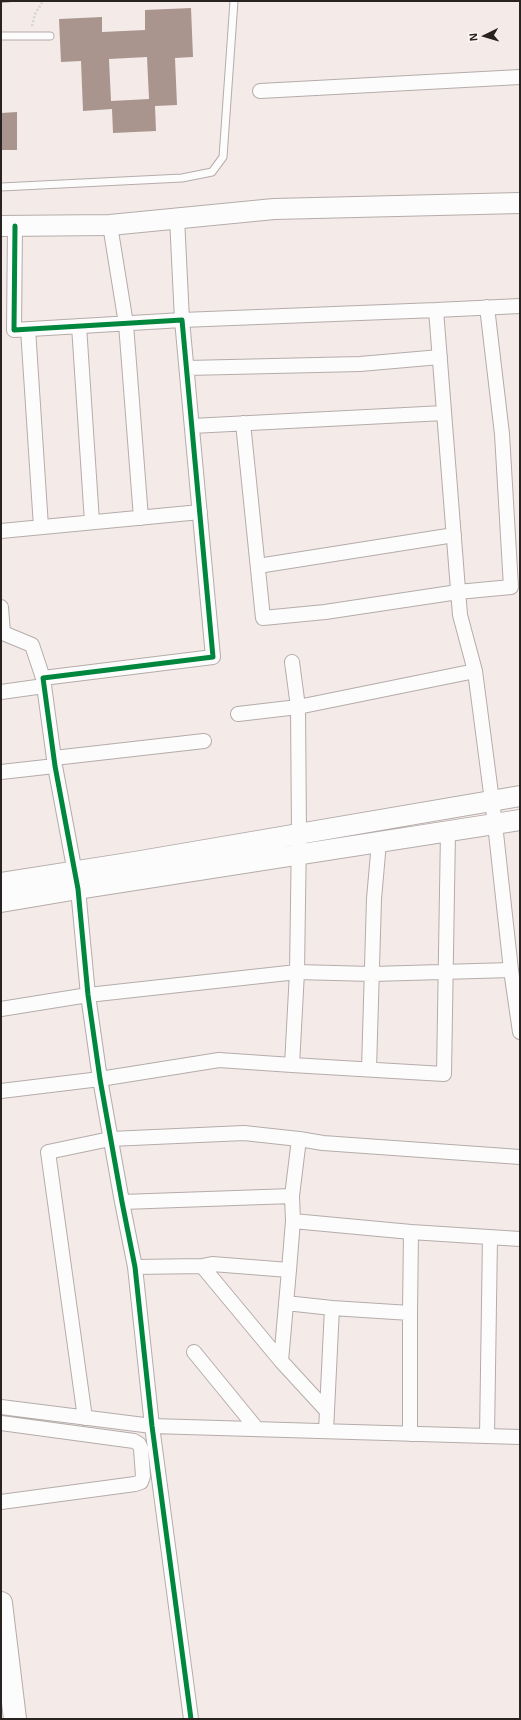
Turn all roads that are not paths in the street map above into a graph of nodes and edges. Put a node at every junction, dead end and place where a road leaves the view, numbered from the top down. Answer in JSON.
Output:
{"nodes":[{"id":1,"x":234,"y":1,"type":"edge"},
{"id":2,"x":1,"y":36,"type":"edge"},
{"id":3,"x":50,"y":36,"type":"dead end"},
{"id":4,"x":520,"y":77,"type":"edge"},
{"id":5,"x":260,"y":91,"type":"dead end"},
{"id":6,"x":1,"y":187,"type":"edge"},
{"id":7,"x":520,"y":203,"type":"edge"},
{"id":8,"x":178,"y":218,"type":"junction"},
{"id":9,"x":110,"y":225,"type":"junction"},
{"id":10,"x":8,"y":226,"type":"edge"},
{"id":11,"x":520,"y":306,"type":"edge"},
{"id":12,"x":487,"y":307,"type":"junction"},
{"id":13,"x":436,"y":310,"type":"junction"},
{"id":14,"x":182,"y":320,"type":"junction"},
{"id":15,"x":126,"y":324,"type":"junction"},
{"id":16,"x":79,"y":326,"type":"junction"},
{"id":17,"x":14,"y":330,"type":"edge"},
{"id":18,"x":440,"y":357,"type":"junction"},
{"id":19,"x":187,"y":368,"type":"junction"},
{"id":20,"x":444,"y":413,"type":"junction"},
{"id":21,"x":243,"y":424,"type":"junction"},
{"id":22,"x":192,"y":426,"type":"junction"},
{"id":23,"x":200,"y":512,"type":"junction"},
{"id":24,"x":141,"y":518,"type":"junction"},
{"id":25,"x":92,"y":522,"type":"junction"},
{"id":26,"x":41,"y":527,"type":"junction"},
{"id":27,"x":1,"y":531,"type":"edge"},
{"id":28,"x":454,"y":535,"type":"junction"},
{"id":29,"x":258,"y":566,"type":"junction"},
{"id":30,"x":516,"y":586,"type":"edge"},
{"id":31,"x":458,"y":592,"type":"junction"},
{"id":32,"x":1,"y":607,"type":"edge"},
{"id":33,"x":292,"y":662,"type":"dead end"},
{"id":34,"x":475,"y":671,"type":"junction"},
{"id":35,"x":43,"y":682,"type":"junction"},
{"id":36,"x":1,"y":692,"type":"edge"},
{"id":37,"x":298,"y":707,"type":"junction"},
{"id":38,"x":238,"y":714,"type":"dead end"},
{"id":39,"x":204,"y":741,"type":"dead end"},
{"id":40,"x":55,"y":762,"type":"junction"},
{"id":41,"x":1,"y":772,"type":"edge"},
{"id":42,"x":520,"y":796,"type":"edge"},
{"id":43,"x":492,"y":800,"type":"junction"},
{"id":44,"x":520,"y":820,"type":"edge"},
{"id":45,"x":495,"y":824,"type":"junction"},
{"id":46,"x":448,"y":831,"type":"junction"},
{"id":47,"x":299,"y":833,"type":"junction"},
{"id":48,"x":379,"y":842,"type":"junction"},
{"id":49,"x":299,"y":855,"type":"junction"},
{"id":50,"x":77,"y":880,"type":"junction"},
{"id":51,"x":1,"y":884,"type":"edge"},
{"id":52,"x":1,"y":902,"type":"edge"},
{"id":53,"x":511,"y":970,"type":"junction"},
{"id":54,"x":446,"y":971,"type":"junction"},
{"id":55,"x":297,"y":972,"type":"junction"},
{"id":56,"x":372,"y":974,"type":"junction"},
{"id":57,"x":88,"y":995,"type":"junction"},
{"id":58,"x":1,"y":1009,"type":"edge"},
{"id":59,"x":520,"y":1032,"type":"edge"},
{"id":60,"x":292,"y":1064,"type":"junction"},
{"id":61,"x":369,"y":1069,"type":"junction"},
{"id":62,"x":100,"y":1079,"type":"junction"},
{"id":63,"x":1,"y":1091,"type":"edge"},
{"id":64,"x":110,"y":1139,"type":"junction"},
{"id":65,"x":299,"y":1139,"type":"junction"},
{"id":66,"x":520,"y":1157,"type":"edge"},
{"id":67,"x":292,"y":1196,"type":"junction"},
{"id":68,"x":122,"y":1202,"type":"junction"},
{"id":69,"x":293,"y":1222,"type":"junction"},
{"id":70,"x":411,"y":1232,"type":"junction"},
{"id":71,"x":490,"y":1237,"type":"junction"},
{"id":72,"x":520,"y":1239,"type":"edge"},
{"id":73,"x":202,"y":1266,"type":"junction"},
{"id":74,"x":135,"y":1267,"type":"junction"},
{"id":75,"x":289,"y":1270,"type":"junction"},
{"id":76,"x":286,"y":1303,"type":"junction"},
{"id":77,"x":332,"y":1308,"type":"junction"},
{"id":78,"x":410,"y":1313,"type":"junction"},
{"id":79,"x":194,"y":1352,"type":"dead end"},
{"id":80,"x":281,"y":1361,"type":"junction"},
{"id":81,"x":1,"y":1407,"type":"edge"},
{"id":82,"x":327,"y":1411,"type":"junction"},
{"id":83,"x":85,"y":1418,"type":"junction"},
{"id":84,"x":1,"y":1423,"type":"edge"},
{"id":85,"x":152,"y":1426,"type":"junction"},
{"id":86,"x":257,"y":1429,"type":"junction"},
{"id":87,"x":326,"y":1431,"type":"junction"},
{"id":88,"x":410,"y":1434,"type":"junction"},
{"id":89,"x":487,"y":1436,"type":"junction"},
{"id":90,"x":520,"y":1437,"type":"edge"},
{"id":91,"x":1,"y":1502,"type":"edge"},
{"id":92,"x":1,"y":1603,"type":"edge"},
{"id":93,"x":15,"y":1719,"type":"edge"},
{"id":94,"x":191,"y":1719,"type":"edge"}],
"edges":[{"from":1,"to":6,"type":"lane"},
{"from":2,"to":3,"type":"lane"},
{"from":4,"to":5,"type":"street"},
{"from":7,"to":8,"type":"street"},
{"from":8,"to":9,"type":"street"},
{"from":8,"to":14,"type":"street"},
{"from":9,"to":10,"type":"street"},
{"from":9,"to":15,"type":"street"},
{"from":10,"to":17,"type":"street"},
{"from":11,"to":12,"type":"street"},
{"from":12,"to":13,"type":"street"},
{"from":12,"to":30,"type":"street"},
{"from":13,"to":14,"type":"street"},
{"from":13,"to":18,"type":"street"},
{"from":14,"to":15,"type":"street"},
{"from":14,"to":19,"type":"street"},
{"from":15,"to":16,"type":"street"},
{"from":15,"to":24,"type":"street"},
{"from":16,"to":17,"type":"street"},
{"from":16,"to":25,"type":"street"},
{"from":17,"to":26,"type":"street"},
{"from":18,"to":19,"type":"street"},
{"from":18,"to":20,"type":"street"},
{"from":19,"to":22,"type":"street"},
{"from":20,"to":21,"type":"street"},
{"from":20,"to":28,"type":"street"},
{"from":21,"to":22,"type":"street"},
{"from":21,"to":29,"type":"street"},
{"from":22,"to":23,"type":"street"},
{"from":23,"to":24,"type":"street"},
{"from":23,"to":35,"type":"street"},
{"from":24,"to":25,"type":"street"},
{"from":25,"to":26,"type":"street"},
{"from":26,"to":27,"type":"street"},
{"from":28,"to":29,"type":"street"},
{"from":28,"to":31,"type":"street"},
{"from":29,"to":31,"type":"street"},
{"from":30,"to":31,"type":"street"},
{"from":31,"to":34,"type":"street"},
{"from":32,"to":35,"type":"street"},
{"from":33,"to":37,"type":"street"},
{"from":34,"to":37,"type":"street"},
{"from":34,"to":43,"type":"street"},
{"from":35,"to":36,"type":"street"},
{"from":35,"to":40,"type":"street"},
{"from":37,"to":38,"type":"street"},
{"from":37,"to":47,"type":"street"},
{"from":39,"to":40,"type":"street"},
{"from":40,"to":41,"type":"street"},
{"from":40,"to":50,"type":"street"},
{"from":42,"to":43,"type":"street"},
{"from":43,"to":45,"type":"street"},
{"from":43,"to":47,"type":"street"},
{"from":44,"to":45,"type":"street"},
{"from":45,"to":46,"type":"street"},
{"from":45,"to":53,"type":"street"},
{"from":46,"to":48,"type":"street"},
{"from":46,"to":54,"type":"street"},
{"from":47,"to":49,"type":"street"},
{"from":47,"to":50,"type":"street"},
{"from":48,"to":49,"type":"street"},
{"from":48,"to":56,"type":"street"},
{"from":49,"to":50,"type":"street"},
{"from":49,"to":55,"type":"street"},
{"from":50,"to":51,"type":"street"},
{"from":50,"to":52,"type":"street"},
{"from":50,"to":57,"type":"street"},
{"from":53,"to":54,"type":"street"},
{"from":53,"to":59,"type":"street"},
{"from":54,"to":56,"type":"street"},
{"from":54,"to":61,"type":"street"},
{"from":55,"to":56,"type":"street"},
{"from":55,"to":57,"type":"street"},
{"from":55,"to":60,"type":"street"},
{"from":56,"to":61,"type":"street"},
{"from":57,"to":58,"type":"street"},
{"from":57,"to":62,"type":"street"},
{"from":60,"to":61,"type":"street"},
{"from":60,"to":62,"type":"street"},
{"from":62,"to":63,"type":"street"},
{"from":62,"to":64,"type":"street"},
{"from":64,"to":65,"type":"street"},
{"from":64,"to":68,"type":"street"},
{"from":64,"to":83,"type":"street"},
{"from":65,"to":66,"type":"street"},
{"from":65,"to":67,"type":"street"},
{"from":67,"to":68,"type":"street"},
{"from":67,"to":69,"type":"street"},
{"from":68,"to":74,"type":"street"},
{"from":69,"to":70,"type":"street"},
{"from":69,"to":75,"type":"street"},
{"from":70,"to":71,"type":"street"},
{"from":70,"to":78,"type":"street"},
{"from":71,"to":72,"type":"street"},
{"from":71,"to":89,"type":"street"},
{"from":73,"to":74,"type":"street"},
{"from":73,"to":75,"type":"street"},
{"from":73,"to":80,"type":"street"},
{"from":74,"to":85,"type":"street"},
{"from":75,"to":76,"type":"street"},
{"from":76,"to":77,"type":"street"},
{"from":76,"to":80,"type":"street"},
{"from":77,"to":78,"type":"street"},
{"from":77,"to":82,"type":"street"},
{"from":78,"to":88,"type":"street"},
{"from":79,"to":86,"type":"street"},
{"from":80,"to":82,"type":"street"},
{"from":81,"to":83,"type":"street"},
{"from":82,"to":87,"type":"street"},
{"from":83,"to":85,"type":"street"},
{"from":84,"to":91,"type":"street"},
{"from":85,"to":86,"type":"street"},
{"from":85,"to":94,"type":"street"},
{"from":86,"to":87,"type":"street"},
{"from":87,"to":88,"type":"street"},
{"from":88,"to":89,"type":"street"},
{"from":89,"to":90,"type":"street"},
{"from":92,"to":93,"type":"highway"}]}
